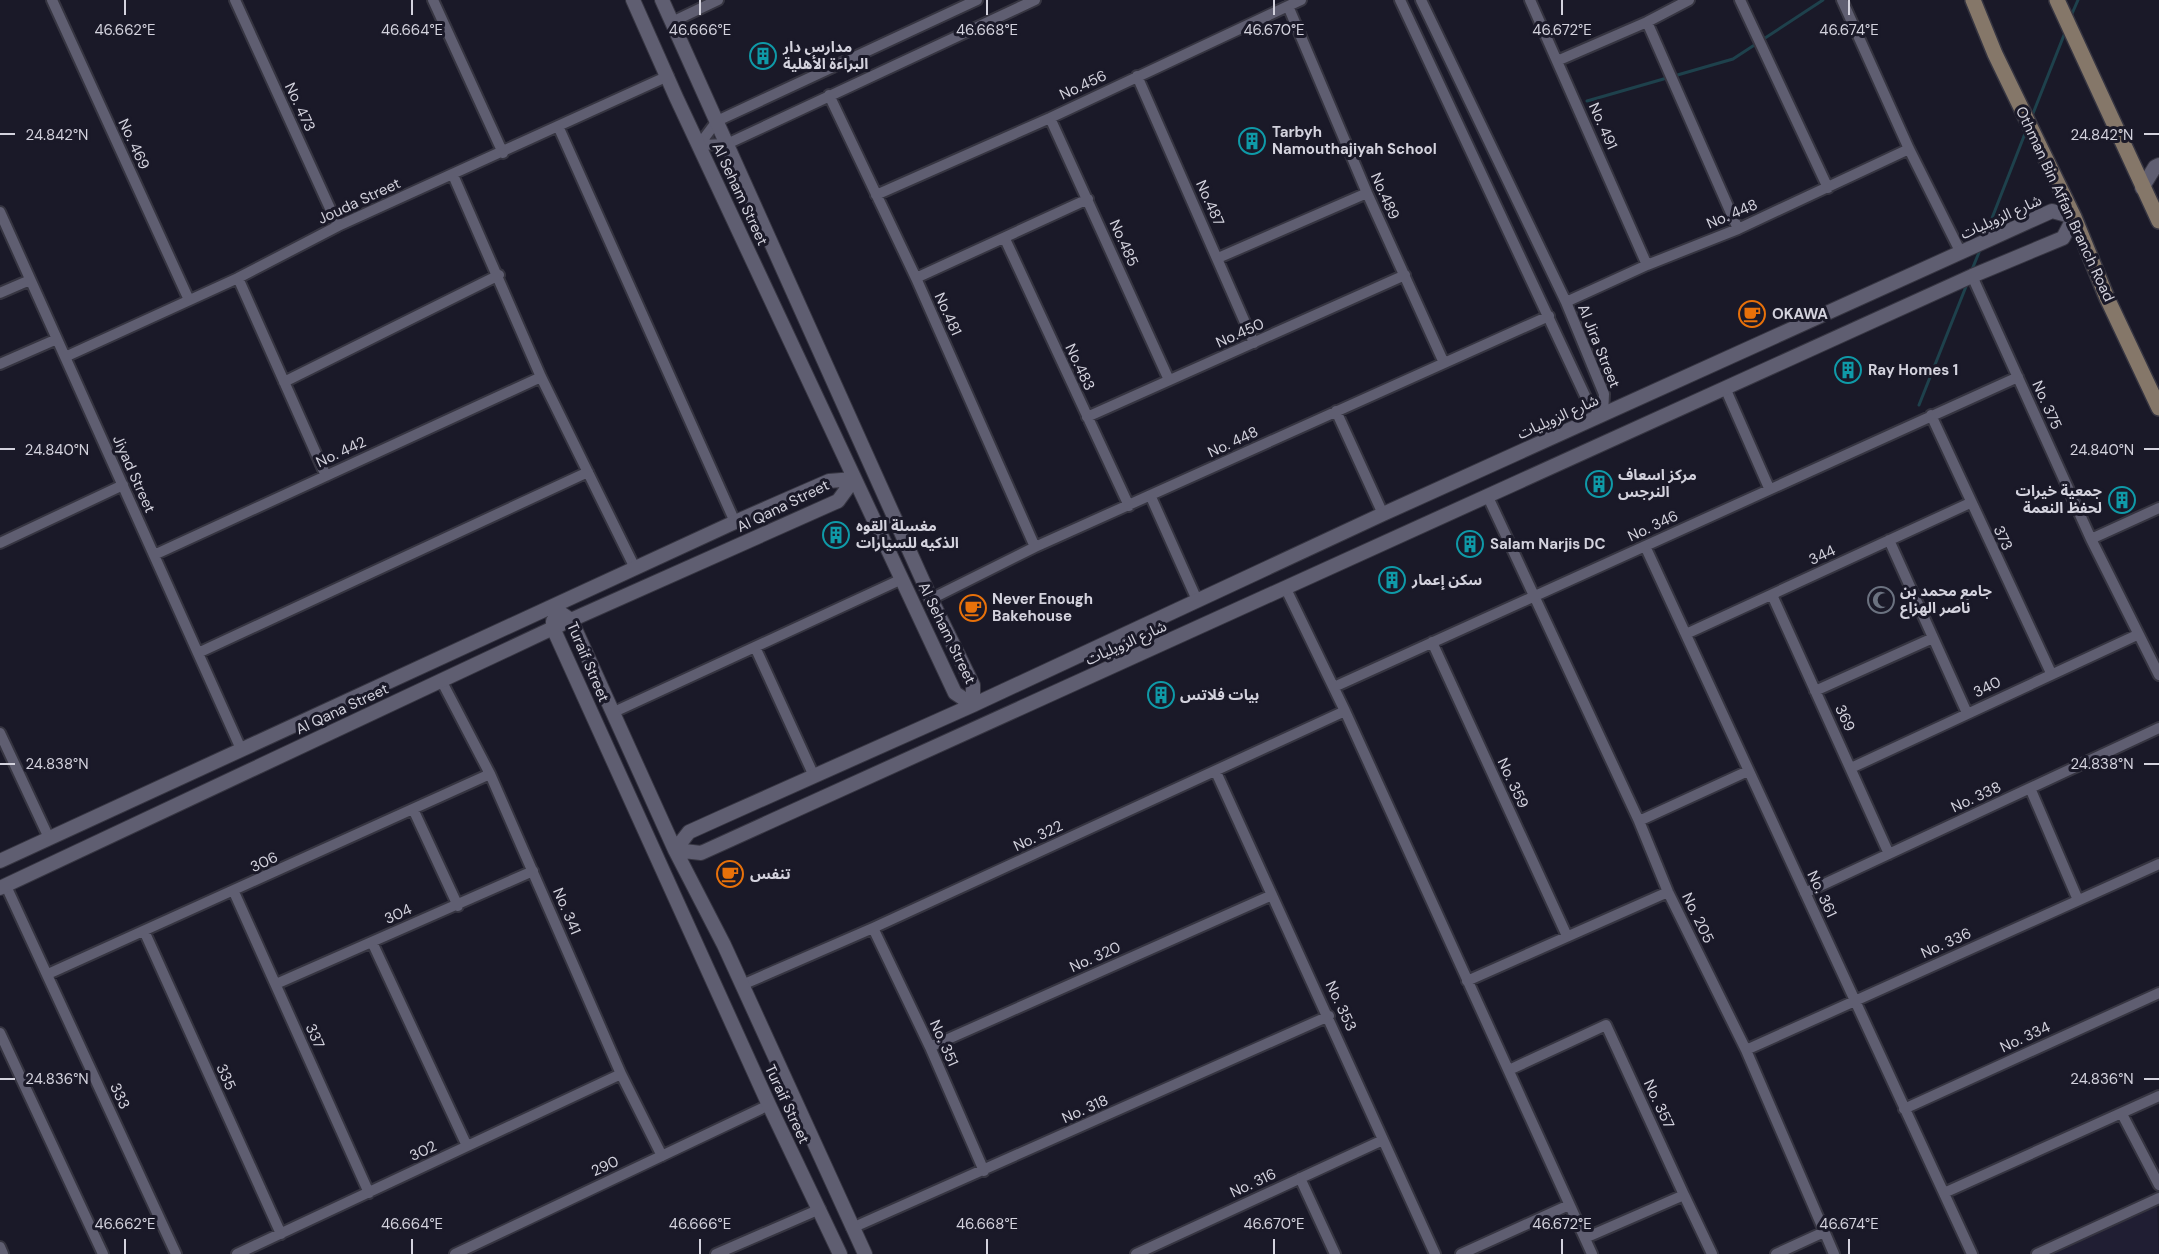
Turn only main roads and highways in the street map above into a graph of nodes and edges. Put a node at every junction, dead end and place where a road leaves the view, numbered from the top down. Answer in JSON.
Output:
{"nodes":[{"id":1,"x":1973,"y":0,"type":"edge"},
{"id":2,"x":2057,"y":0,"type":"edge"},
{"id":3,"x":2159,"y":221,"type":"edge"},
{"id":4,"x":2107,"y":298,"type":"junction"},
{"id":5,"x":2159,"y":384,"type":"edge"},
{"id":6,"x":2159,"y":408,"type":"edge"}],
"edges":[{"from":1,"to":4,"type":"main road","name":"Othman Bin Affan Branch Road"},
{"from":2,"to":3,"type":"main road"},
{"from":4,"to":5,"type":"main road"},
{"from":4,"to":6,"type":"main road","name":"Othman Bin Affan Branch Road"}]}
